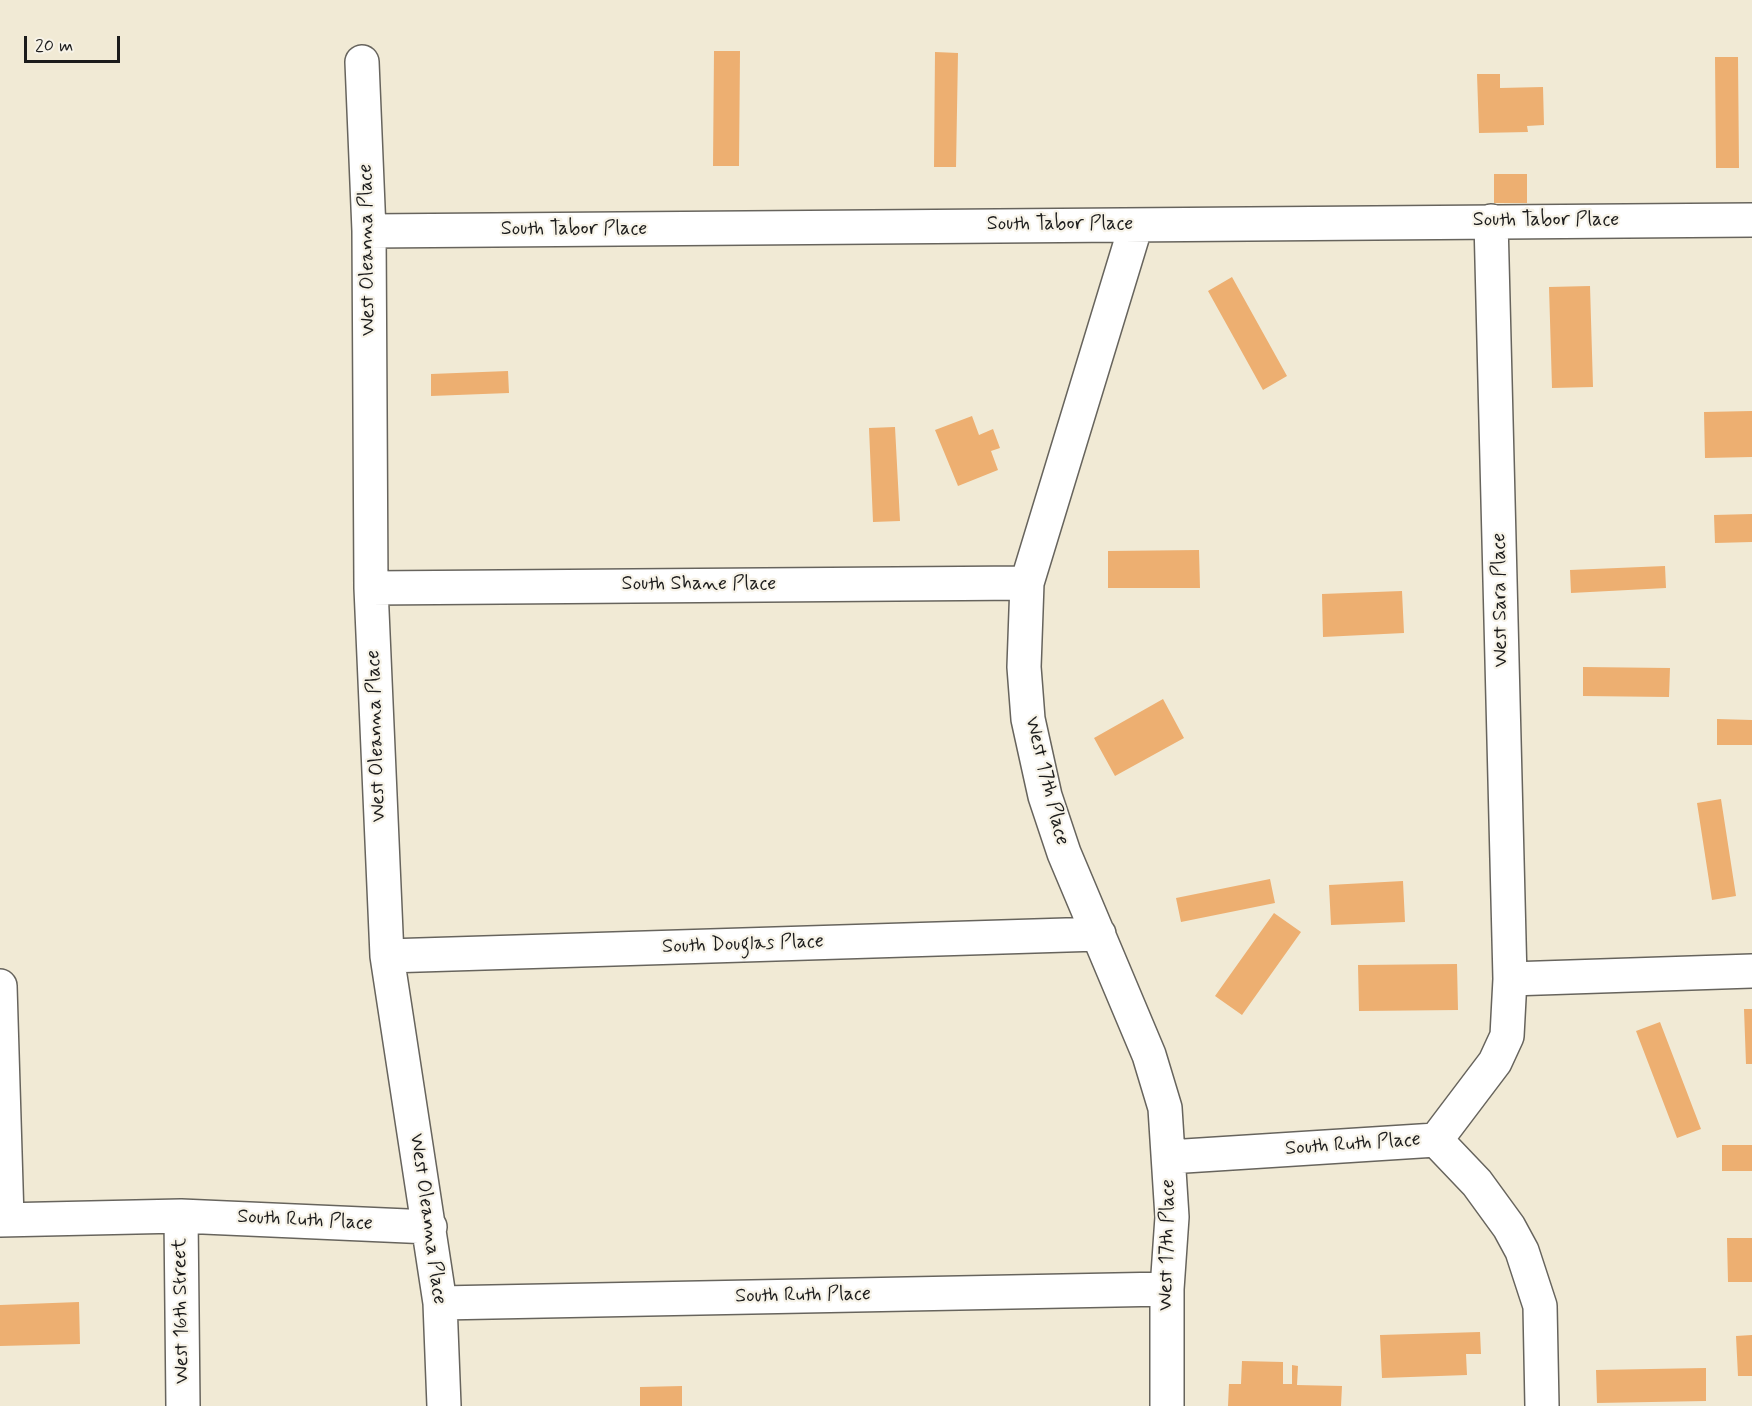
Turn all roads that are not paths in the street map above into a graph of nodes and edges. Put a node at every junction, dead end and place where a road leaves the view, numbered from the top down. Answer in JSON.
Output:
{"nodes":[{"id":1,"x":362,"y":62,"type":"dead end"},
{"id":2,"x":1752,"y":220,"type":"edge"},
{"id":3,"x":1491,"y":221,"type":"junction"},
{"id":4,"x":1136,"y":225,"type":"junction"},
{"id":5,"x":369,"y":231,"type":"junction"},
{"id":6,"x":1028,"y":583,"type":"junction"},
{"id":7,"x":371,"y":588,"type":"junction"},
{"id":8,"x":1099,"y":933,"type":"junction"},
{"id":9,"x":387,"y":956,"type":"junction"},
{"id":10,"x":1752,"y":971,"type":"edge"},
{"id":11,"x":1510,"y":979,"type":"junction"},
{"id":12,"x":0,"y":986,"type":"edge"},
{"id":13,"x":1436,"y":1140,"type":"junction"},
{"id":14,"x":1169,"y":1157,"type":"junction"},
{"id":15,"x":181,"y":1216,"type":"junction"},
{"id":16,"x":4,"y":1220,"type":"edge"},
{"id":17,"x":430,"y":1227,"type":"junction"},
{"id":18,"x":1167,"y":1289,"type":"junction"},
{"id":19,"x":440,"y":1303,"type":"junction"},
{"id":20,"x":183,"y":1406,"type":"edge"},
{"id":21,"x":444,"y":1406,"type":"edge"},
{"id":22,"x":1167,"y":1406,"type":"edge"},
{"id":23,"x":1542,"y":1406,"type":"edge"}],
"edges":[{"from":1,"to":5,"type":"street","name":"West Oleanna Place"},
{"from":2,"to":3,"type":"street","name":"South Tabor Place"},
{"from":3,"to":4,"type":"street","name":"South Tabor Place"},
{"from":3,"to":11,"type":"street","name":"West Sara Place"},
{"from":4,"to":5,"type":"street","name":"South Tabor Place"},
{"from":4,"to":6,"type":"street","name":"West 17th Place"},
{"from":5,"to":7,"type":"street","name":"West Oleanna Place"},
{"from":6,"to":7,"type":"street","name":"South Shane Place"},
{"from":6,"to":8,"type":"street","name":"West 17th Place"},
{"from":7,"to":9,"type":"street","name":"West Oleanna Place"},
{"from":8,"to":9,"type":"street","name":"South Douglas Place"},
{"from":8,"to":14,"type":"street","name":"West 17th Place"},
{"from":9,"to":17,"type":"street","name":"West Oleanna Place"},
{"from":10,"to":11,"type":"street"},
{"from":11,"to":13,"type":"street","name":"South Ruth Place"},
{"from":12,"to":16,"type":"street"},
{"from":13,"to":14,"type":"street","name":"South Ruth Place"},
{"from":13,"to":23,"type":"street"},
{"from":14,"to":18,"type":"street","name":"West 17th Place"},
{"from":15,"to":16,"type":"street","name":"South Ruth Place"},
{"from":15,"to":17,"type":"street","name":"South Ruth Place"},
{"from":15,"to":20,"type":"street","name":"West 16th Street"},
{"from":17,"to":19,"type":"street","name":"West Oleanna Place"},
{"from":18,"to":19,"type":"street","name":"South Ruth Place"},
{"from":18,"to":22,"type":"street","name":"West 17th Place"},
{"from":19,"to":21,"type":"street","name":"West Oleanna Place"}]}
